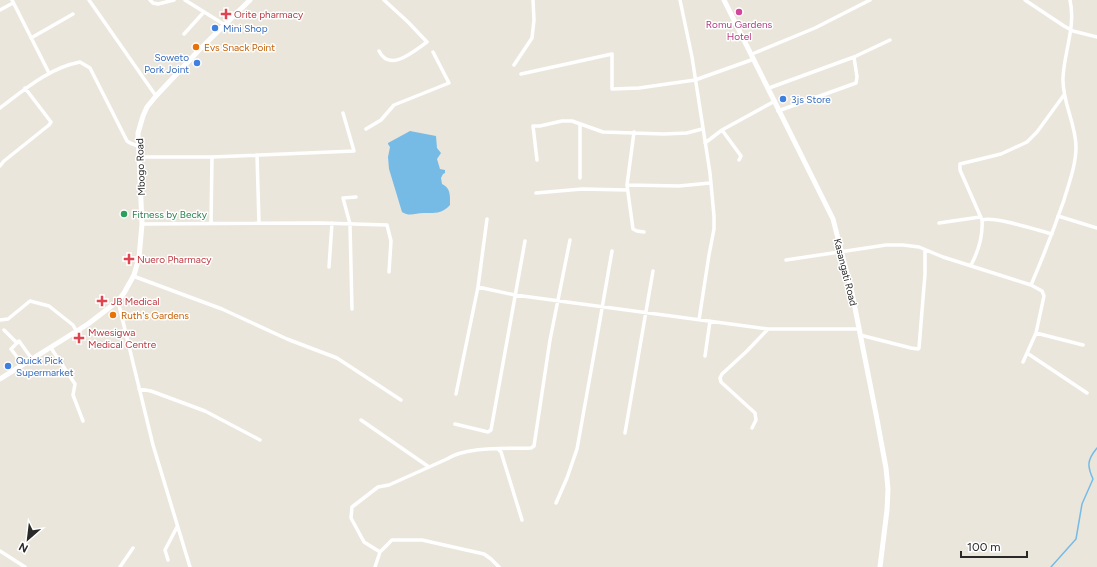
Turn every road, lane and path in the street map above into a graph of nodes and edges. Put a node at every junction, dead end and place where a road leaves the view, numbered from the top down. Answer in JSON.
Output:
{"nodes":[{"id":1,"x":89,"y":0,"type":"edge"},
{"id":2,"x":150,"y":0,"type":"edge"},
{"id":3,"x":174,"y":0,"type":"edge"},
{"id":4,"x":185,"y":0,"type":"edge"},
{"id":5,"x":250,"y":0,"type":"edge"},
{"id":6,"x":384,"y":0,"type":"edge"},
{"id":7,"x":533,"y":0,"type":"edge"},
{"id":8,"x":680,"y":0,"type":"edge"},
{"id":9,"x":724,"y":0,"type":"edge"},
{"id":10,"x":870,"y":0,"type":"edge"},
{"id":11,"x":1025,"y":0,"type":"edge"},
{"id":12,"x":1070,"y":0,"type":"edge"},
{"id":13,"x":13,"y":2,"type":"edge"},
{"id":14,"x":191,"y":2,"type":"edge"},
{"id":15,"x":0,"y":10,"type":"edge"},
{"id":16,"x":204,"y":12,"type":"junction"},
{"id":17,"x":73,"y":14,"type":"dead end"},
{"id":18,"x":225,"y":25,"type":"junction"},
{"id":19,"x":1071,"y":30,"type":"junction"},
{"id":20,"x":184,"y":34,"type":"dead end"},
{"id":21,"x":1097,"y":37,"type":"edge"},
{"id":22,"x":31,"y":38,"type":"junction"},
{"id":23,"x":890,"y":40,"type":"dead end"},
{"id":24,"x":379,"y":51,"type":"dead end"},
{"id":25,"x":433,"y":52,"type":"dead end"},
{"id":26,"x":753,"y":57,"type":"junction"},
{"id":27,"x":854,"y":57,"type":"junction"},
{"id":28,"x":514,"y":65,"type":"dead end"},
{"id":29,"x":49,"y":73,"type":"junction"},
{"id":30,"x":521,"y":74,"type":"dead end"},
{"id":31,"x":695,"y":80,"type":"junction"},
{"id":32,"x":25,"y":88,"type":"junction"},
{"id":33,"x":769,"y":88,"type":"junction"},
{"id":34,"x":1064,"y":95,"type":"junction"},
{"id":35,"x":156,"y":96,"type":"junction"},
{"id":36,"x":775,"y":100,"type":"junction"},
{"id":37,"x":0,"y":108,"type":"edge"},
{"id":38,"x":778,"y":112,"type":"junction"},
{"id":39,"x":343,"y":113,"type":"dead end"},
{"id":40,"x":580,"y":124,"type":"junction"},
{"id":41,"x":366,"y":129,"type":"dead end"},
{"id":42,"x":702,"y":129,"type":"junction"},
{"id":43,"x":722,"y":130,"type":"junction"},
{"id":44,"x":634,"y":132,"type":"junction"},
{"id":45,"x":705,"y":143,"type":"junction"},
{"id":46,"x":138,"y":146,"type":"junction"},
{"id":47,"x":257,"y":155,"type":"junction"},
{"id":48,"x":139,"y":157,"type":"junction"},
{"id":49,"x":212,"y":157,"type":"junction"},
{"id":50,"x":537,"y":160,"type":"dead end"},
{"id":51,"x":739,"y":160,"type":"dead end"},
{"id":52,"x":0,"y":166,"type":"edge"},
{"id":53,"x":580,"y":178,"type":"dead end"},
{"id":54,"x":710,"y":182,"type":"junction"},
{"id":55,"x":627,"y":188,"type":"junction"},
{"id":56,"x":536,"y":193,"type":"dead end"},
{"id":57,"x":356,"y":197,"type":"dead end"},
{"id":58,"x":1058,"y":216,"type":"junction"},
{"id":59,"x":981,"y":218,"type":"junction"},
{"id":60,"x":487,"y":219,"type":"dead end"},
{"id":61,"x":259,"y":223,"type":"junction"},
{"id":62,"x":332,"y":223,"type":"junction"},
{"id":63,"x":939,"y":223,"type":"dead end"},
{"id":64,"x":142,"y":224,"type":"junction"},
{"id":65,"x":211,"y":224,"type":"junction"},
{"id":66,"x":350,"y":224,"type":"junction"},
{"id":67,"x":1097,"y":228,"type":"edge"},
{"id":68,"x":644,"y":232,"type":"dead end"},
{"id":69,"x":1052,"y":234,"type":"junction"},
{"id":70,"x":570,"y":240,"type":"dead end"},
{"id":71,"x":525,"y":241,"type":"dead end"},
{"id":72,"x":925,"y":250,"type":"junction"},
{"id":73,"x":612,"y":251,"type":"dead end"},
{"id":74,"x":841,"y":251,"type":"junction"},
{"id":75,"x":786,"y":260,"type":"dead end"},
{"id":76,"x":971,"y":265,"type":"junction"},
{"id":77,"x":329,"y":267,"type":"dead end"},
{"id":78,"x":653,"y":271,"type":"dead end"},
{"id":79,"x":389,"y":272,"type":"dead end"},
{"id":80,"x":133,"y":276,"type":"junction"},
{"id":81,"x":1031,"y":285,"type":"junction"},
{"id":82,"x":478,"y":287,"type":"junction"},
{"id":83,"x":515,"y":295,"type":"junction"},
{"id":84,"x":118,"y":301,"type":"junction"},
{"id":85,"x":558,"y":301,"type":"junction"},
{"id":86,"x":603,"y":307,"type":"junction"},
{"id":87,"x":352,"y":309,"type":"dead end"},
{"id":88,"x":646,"y":312,"type":"junction"},
{"id":89,"x":0,"y":320,"type":"edge"},
{"id":90,"x":699,"y":320,"type":"junction"},
{"id":91,"x":710,"y":321,"type":"junction"},
{"id":92,"x":768,"y":329,"type":"junction"},
{"id":93,"x":858,"y":329,"type":"junction"},
{"id":94,"x":4,"y":330,"type":"dead end"},
{"id":95,"x":77,"y":332,"type":"junction"},
{"id":96,"x":1036,"y":333,"type":"junction"},
{"id":97,"x":860,"y":335,"type":"junction"},
{"id":98,"x":17,"y":343,"type":"junction"},
{"id":99,"x":1083,"y":345,"type":"dead end"},
{"id":100,"x":51,"y":348,"type":"junction"},
{"id":101,"x":1026,"y":353,"type":"junction"},
{"id":102,"x":705,"y":356,"type":"dead end"},
{"id":103,"x":32,"y":359,"type":"junction"},
{"id":104,"x":1022,"y":362,"type":"dead end"},
{"id":105,"x":23,"y":365,"type":"junction"},
{"id":106,"x":0,"y":379,"type":"edge"},
{"id":107,"x":139,"y":388,"type":"junction"},
{"id":108,"x":1087,"y":393,"type":"dead end"},
{"id":109,"x":456,"y":394,"type":"dead end"},
{"id":110,"x":401,"y":400,"type":"dead end"},
{"id":111,"x":361,"y":420,"type":"dead end"},
{"id":112,"x":83,"y":421,"type":"dead end"},
{"id":113,"x":455,"y":424,"type":"dead end"},
{"id":114,"x":752,"y":428,"type":"dead end"},
{"id":115,"x":625,"y":433,"type":"dead end"},
{"id":116,"x":260,"y":440,"type":"dead end"},
{"id":117,"x":498,"y":449,"type":"junction"},
{"id":118,"x":429,"y":467,"type":"junction"},
{"id":119,"x":556,"y":503,"type":"dead end"},
{"id":120,"x":522,"y":520,"type":"dead end"},
{"id":121,"x":177,"y":527,"type":"junction"},
{"id":122,"x":133,"y":548,"type":"dead end"},
{"id":123,"x":0,"y":551,"type":"edge"},
{"id":124,"x":380,"y":552,"type":"junction"},
{"id":125,"x":168,"y":560,"type":"dead end"},
{"id":126,"x":24,"y":567,"type":"edge"},
{"id":127,"x":120,"y":567,"type":"edge"},
{"id":128,"x":190,"y":567,"type":"edge"},
{"id":129,"x":375,"y":567,"type":"edge"},
{"id":130,"x":499,"y":567,"type":"edge"},
{"id":131,"x":880,"y":567,"type":"edge"}],
"edges":[{"from":1,"to":35,"type":"street"},
{"from":2,"to":3,"type":"street"},
{"from":4,"to":14,"type":"street"},
{"from":5,"to":18,"type":"street","name":"Mbogo Road"},
{"from":6,"to":24,"type":"street"},
{"from":7,"to":28,"type":"street"},
{"from":8,"to":31,"type":"street"},
{"from":9,"to":26,"type":"street","name":"Kasangati Road"},
{"from":10,"to":26,"type":"street"},
{"from":11,"to":19,"type":"street"},
{"from":12,"to":19,"type":"street"},
{"from":13,"to":15,"type":"street"},
{"from":13,"to":22,"type":"street"},
{"from":14,"to":16,"type":"street"},
{"from":16,"to":18,"type":"street"},
{"from":16,"to":20,"type":"street"},
{"from":17,"to":22,"type":"street"},
{"from":18,"to":35,"type":"street","name":"Mbogo Road"},
{"from":19,"to":21,"type":"street"},
{"from":19,"to":34,"type":"street"},
{"from":22,"to":29,"type":"street"},
{"from":23,"to":27,"type":"street"},
{"from":25,"to":41,"type":"street"},
{"from":26,"to":31,"type":"street"},
{"from":26,"to":33,"type":"street","name":"Kasangati Road"},
{"from":27,"to":33,"type":"street"},
{"from":27,"to":38,"type":"street"},
{"from":29,"to":32,"type":"street"},
{"from":29,"to":46,"type":"street"},
{"from":30,"to":31,"type":"street"},
{"from":31,"to":42,"type":"street"},
{"from":32,"to":37,"type":"street"},
{"from":32,"to":52,"type":"street"},
{"from":33,"to":36,"type":"street","name":"Kasangati Road"},
{"from":34,"to":58,"type":"street"},
{"from":34,"to":59,"type":"street"},
{"from":35,"to":46,"type":"street","name":"Mbogo Road"},
{"from":36,"to":38,"type":"street","name":"Kasangati Road"},
{"from":36,"to":43,"type":"street"},
{"from":38,"to":74,"type":"street","name":"Kasangati Road"},
{"from":39,"to":47,"type":"street"},
{"from":40,"to":44,"type":"street"},
{"from":40,"to":50,"type":"street"},
{"from":40,"to":53,"type":"street"},
{"from":42,"to":44,"type":"street"},
{"from":42,"to":45,"type":"street"},
{"from":43,"to":45,"type":"street"},
{"from":43,"to":51,"type":"street"},
{"from":44,"to":55,"type":"street"},
{"from":45,"to":54,"type":"street"},
{"from":46,"to":48,"type":"street","name":"Mbogo Road"},
{"from":47,"to":49,"type":"street"},
{"from":47,"to":61,"type":"street"},
{"from":48,"to":49,"type":"street"},
{"from":48,"to":64,"type":"street","name":"Mbogo Road"},
{"from":49,"to":65,"type":"street"},
{"from":54,"to":55,"type":"street"},
{"from":54,"to":90,"type":"street"},
{"from":55,"to":56,"type":"street"},
{"from":55,"to":68,"type":"street"},
{"from":57,"to":66,"type":"street"},
{"from":58,"to":67,"type":"street"},
{"from":58,"to":69,"type":"street"},
{"from":59,"to":63,"type":"street"},
{"from":59,"to":69,"type":"street"},
{"from":59,"to":76,"type":"street"},
{"from":60,"to":82,"type":"street"},
{"from":61,"to":62,"type":"street"},
{"from":61,"to":65,"type":"street"},
{"from":62,"to":66,"type":"street"},
{"from":62,"to":77,"type":"street"},
{"from":64,"to":65,"type":"street"},
{"from":64,"to":80,"type":"street","name":"Mbogo Road"},
{"from":66,"to":79,"type":"street"},
{"from":66,"to":87,"type":"street"},
{"from":69,"to":81,"type":"street"},
{"from":70,"to":85,"type":"street"},
{"from":71,"to":83,"type":"street"},
{"from":72,"to":74,"type":"street"},
{"from":72,"to":76,"type":"street"},
{"from":72,"to":97,"type":"street"},
{"from":73,"to":86,"type":"street"},
{"from":74,"to":75,"type":"street"},
{"from":74,"to":93,"type":"street","name":"Kasangati Road"},
{"from":76,"to":81,"type":"street"},
{"from":78,"to":88,"type":"street"},
{"from":80,"to":84,"type":"street","name":"Mbogo Road"},
{"from":80,"to":110,"type":"street"},
{"from":81,"to":96,"type":"street"},
{"from":82,"to":83,"type":"street"},
{"from":82,"to":109,"type":"street"},
{"from":83,"to":85,"type":"street"},
{"from":83,"to":113,"type":"street"},
{"from":84,"to":95,"type":"street","name":"Mbogo Road"},
{"from":84,"to":107,"type":"street"},
{"from":85,"to":86,"type":"street"},
{"from":85,"to":117,"type":"street"},
{"from":86,"to":88,"type":"street"},
{"from":86,"to":119,"type":"street"},
{"from":88,"to":90,"type":"street"},
{"from":88,"to":115,"type":"street"},
{"from":89,"to":95,"type":"street"},
{"from":90,"to":91,"type":"street"},
{"from":91,"to":92,"type":"street"},
{"from":91,"to":102,"type":"street"},
{"from":92,"to":93,"type":"street"},
{"from":92,"to":114,"type":"street"},
{"from":93,"to":97,"type":"street","name":"Kasangati Road"},
{"from":94,"to":98,"type":"street"},
{"from":95,"to":100,"type":"street","name":"Mbogo Road"},
{"from":96,"to":99,"type":"street"},
{"from":96,"to":101,"type":"street"},
{"from":97,"to":131,"type":"street","name":"Kasangati Road"},
{"from":98,"to":103,"type":"street"},
{"from":98,"to":105,"type":"street"},
{"from":100,"to":103,"type":"street","name":"Mbogo Road"},
{"from":100,"to":112,"type":"street"},
{"from":101,"to":104,"type":"street"},
{"from":101,"to":108,"type":"street"},
{"from":103,"to":105,"type":"street","name":"Mbogo Road"},
{"from":105,"to":106,"type":"street","name":"Mbogo Road"},
{"from":107,"to":116,"type":"street"},
{"from":107,"to":121,"type":"street"},
{"from":111,"to":118,"type":"street"},
{"from":117,"to":118,"type":"street"},
{"from":117,"to":120,"type":"street"},
{"from":118,"to":124,"type":"street"},
{"from":121,"to":125,"type":"street"},
{"from":121,"to":128,"type":"street"},
{"from":122,"to":127,"type":"street"},
{"from":123,"to":126,"type":"street"},
{"from":124,"to":129,"type":"street"},
{"from":124,"to":130,"type":"street"}]}
